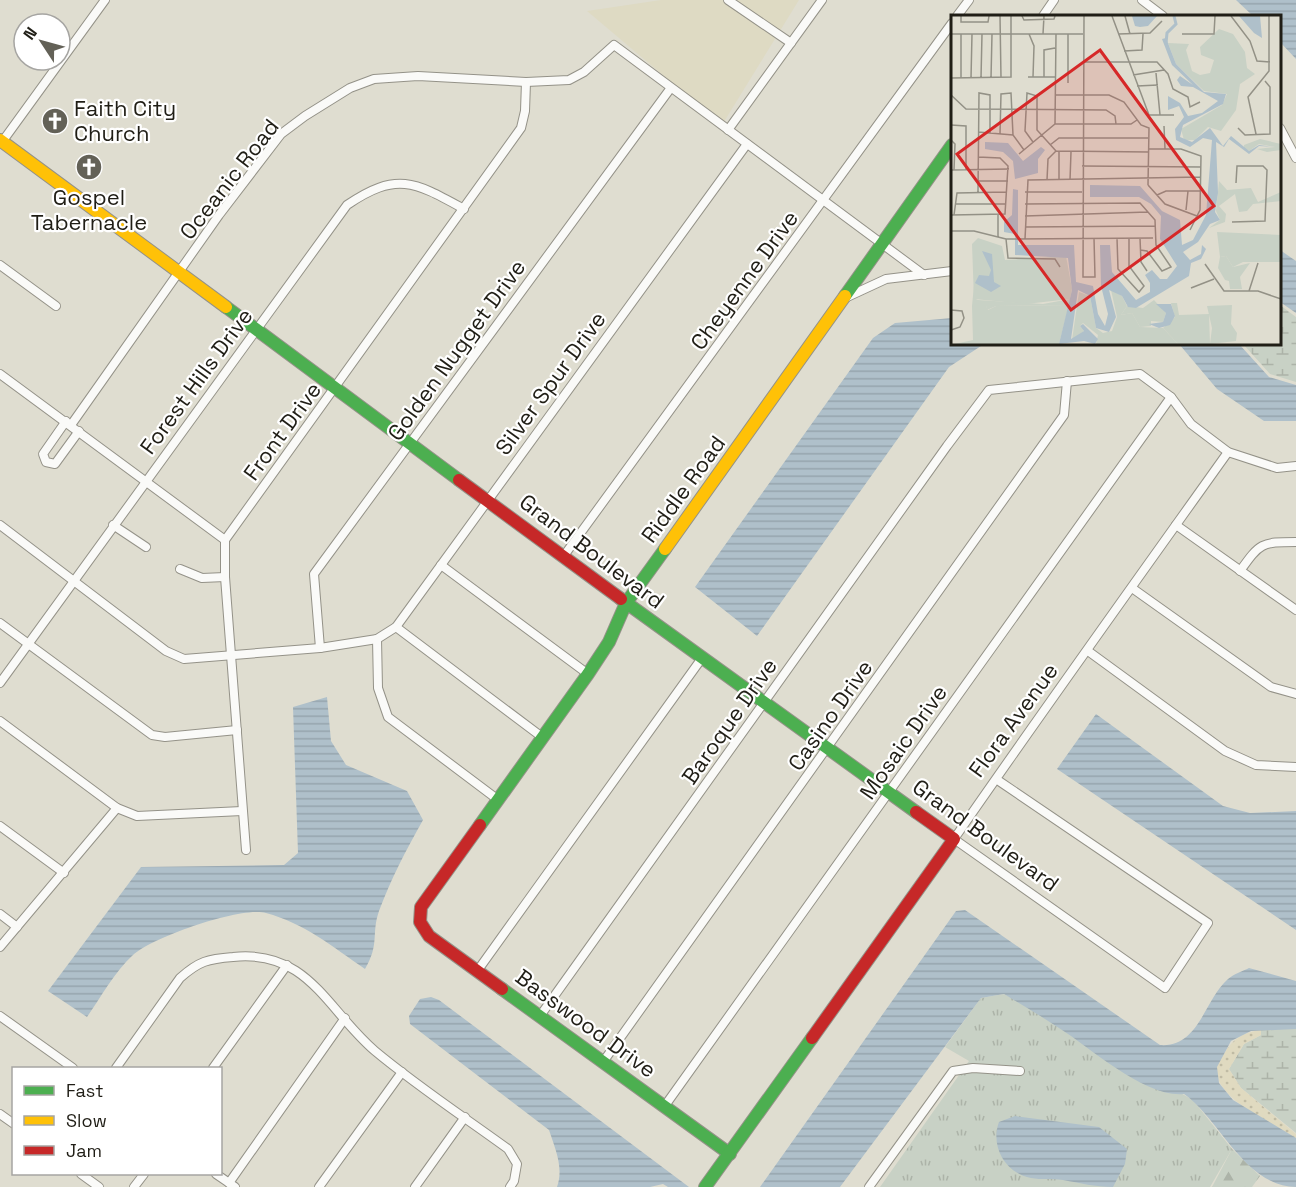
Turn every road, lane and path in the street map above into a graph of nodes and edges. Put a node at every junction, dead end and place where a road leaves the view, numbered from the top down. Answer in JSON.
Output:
{"nodes":[{"id":1,"x":105,"y":0,"type":"edge"},
{"id":2,"x":728,"y":0,"type":"edge"},
{"id":3,"x":822,"y":0,"type":"edge"},
{"id":4,"x":969,"y":0,"type":"edge"},
{"id":5,"x":1054,"y":0,"type":"edge"},
{"id":6,"x":1142,"y":0,"type":"edge"},
{"id":7,"x":958,"y":15,"type":"edge"},
{"id":8,"x":1043,"y":15,"type":"edge"},
{"id":9,"x":1160,"y":15,"type":"edge"},
{"id":10,"x":951,"y":24,"type":"edge"},
{"id":11,"x":791,"y":43,"type":"junction"},
{"id":12,"x":526,"y":82,"type":"junction"},
{"id":13,"x":670,"y":88,"type":"junction"},
{"id":14,"x":728,"y":130,"type":"junction"},
{"id":15,"x":1281,"y":131,"type":"edge"},
{"id":16,"x":1,"y":141,"type":"edge"},
{"id":17,"x":747,"y":144,"type":"junction"},
{"id":18,"x":951,"y":146,"type":"edge"},
{"id":19,"x":1296,"y":158,"type":"edge"},
{"id":20,"x":824,"y":201,"type":"junction"},
{"id":21,"x":464,"y":209,"type":"junction"},
{"id":22,"x":883,"y":243,"type":"junction"},
{"id":23,"x":0,"y":265,"type":"edge"},
{"id":24,"x":951,"y":271,"type":"edge"},
{"id":25,"x":180,"y":273,"type":"junction"},
{"id":26,"x":924,"y":275,"type":"junction"},
{"id":27,"x":844,"y":298,"type":"junction"},
{"id":28,"x":56,"y":306,"type":"dead end"},
{"id":29,"x":254,"y":330,"type":"junction"},
{"id":30,"x":0,"y":374,"type":"edge"},
{"id":31,"x":1067,"y":381,"type":"junction"},
{"id":32,"x":335,"y":388,"type":"junction"},
{"id":33,"x":1171,"y":397,"type":"junction"},
{"id":34,"x":69,"y":423,"type":"junction"},
{"id":35,"x":79,"y":431,"type":"junction"},
{"id":36,"x":410,"y":443,"type":"junction"},
{"id":37,"x":1228,"y":452,"type":"junction"},
{"id":38,"x":1296,"y":466,"type":"edge"},
{"id":39,"x":146,"y":481,"type":"junction"},
{"id":40,"x":487,"y":499,"type":"junction"},
{"id":41,"x":0,"y":525,"type":"edge"},
{"id":42,"x":113,"y":525,"type":"junction"},
{"id":43,"x":1176,"y":525,"type":"junction"},
{"id":44,"x":225,"y":540,"type":"junction"},
{"id":45,"x":1296,"y":542,"type":"edge"},
{"id":46,"x":146,"y":547,"type":"dead end"},
{"id":47,"x":563,"y":557,"type":"junction"},
{"id":48,"x":441,"y":565,"type":"junction"},
{"id":49,"x":180,"y":569,"type":"dead end"},
{"id":50,"x":1240,"y":571,"type":"junction"},
{"id":51,"x":225,"y":577,"type":"junction"},
{"id":52,"x":73,"y":581,"type":"junction"},
{"id":53,"x":1132,"y":588,"type":"junction"},
{"id":54,"x":626,"y":603,"type":"junction"},
{"id":55,"x":1296,"y":610,"type":"edge"},
{"id":56,"x":0,"y":623,"type":"edge"},
{"id":57,"x":396,"y":627,"type":"junction"},
{"id":58,"x":377,"y":639,"type":"junction"},
{"id":59,"x":27,"y":644,"type":"junction"},
{"id":60,"x":320,"y":648,"type":"junction"},
{"id":61,"x":1088,"y":651,"type":"junction"},
{"id":62,"x":232,"y":656,"type":"junction"},
{"id":63,"x":702,"y":658,"type":"junction"},
{"id":64,"x":588,"y":674,"type":"junction"},
{"id":65,"x":0,"y":683,"type":"edge"},
{"id":66,"x":1296,"y":694,"type":"edge"},
{"id":67,"x":764,"y":704,"type":"junction"},
{"id":68,"x":0,"y":721,"type":"edge"},
{"id":69,"x":237,"y":729,"type":"junction"},
{"id":70,"x":542,"y":737,"type":"junction"},
{"id":71,"x":828,"y":748,"type":"junction"},
{"id":72,"x":1296,"y":767,"type":"edge"},
{"id":73,"x":996,"y":779,"type":"junction"},
{"id":74,"x":890,"y":792,"type":"junction"},
{"id":75,"x":497,"y":799,"type":"junction"},
{"id":76,"x":117,"y":808,"type":"junction"},
{"id":77,"x":242,"y":811,"type":"junction"},
{"id":78,"x":0,"y":826,"type":"edge"},
{"id":79,"x":954,"y":839,"type":"junction"},
{"id":80,"x":246,"y":850,"type":"dead end"},
{"id":81,"x":64,"y":873,"type":"junction"},
{"id":82,"x":0,"y":914,"type":"edge"},
{"id":83,"x":420,"y":922,"type":"joint"},
{"id":84,"x":17,"y":927,"type":"junction"},
{"id":85,"x":0,"y":947,"type":"edge"},
{"id":86,"x":287,"y":965,"type":"junction"},
{"id":87,"x":477,"y":970,"type":"junction"},
{"id":88,"x":0,"y":1016,"type":"edge"},
{"id":89,"x":540,"y":1016,"type":"junction"},
{"id":90,"x":345,"y":1018,"type":"junction"},
{"id":91,"x":603,"y":1062,"type":"junction"},
{"id":92,"x":72,"y":1067,"type":"edge"},
{"id":93,"x":117,"y":1067,"type":"edge"},
{"id":94,"x":214,"y":1067,"type":"edge"},
{"id":95,"x":1020,"y":1071,"type":"dead end"},
{"id":96,"x":402,"y":1072,"type":"junction"},
{"id":97,"x":664,"y":1107,"type":"junction"},
{"id":98,"x":465,"y":1118,"type":"junction"},
{"id":99,"x":730,"y":1154,"type":"junction"},
{"id":100,"x":84,"y":1175,"type":"edge"},
{"id":101,"x":219,"y":1175,"type":"edge"},
{"id":102,"x":232,"y":1185,"type":"edge"},
{"id":103,"x":99,"y":1187,"type":"edge"},
{"id":104,"x":320,"y":1187,"type":"edge"},
{"id":105,"x":415,"y":1187,"type":"edge"},
{"id":106,"x":510,"y":1187,"type":"edge"},
{"id":107,"x":705,"y":1187,"type":"edge"},
{"id":108,"x":869,"y":1187,"type":"edge"}],
"edges":[{"from":1,"to":16,"type":"street"},
{"from":2,"to":11,"type":"street"},
{"from":3,"to":11,"type":"street"},
{"from":4,"to":7,"type":"street"},
{"from":5,"to":8,"type":"street"},
{"from":6,"to":9,"type":"street"},
{"from":10,"to":20,"type":"street","name":"Cheyenne Drive"},
{"from":11,"to":14,"type":"street"},
{"from":12,"to":13,"type":"street","name":"Oceanic Road"},
{"from":12,"to":21,"type":"street","name":"Front Drive"},
{"from":12,"to":25,"type":"street","name":"Oceanic Road"},
{"from":13,"to":14,"type":"street"},
{"from":13,"to":36,"type":"street","name":"Golden Nugget Drive"},
{"from":14,"to":17,"type":"street"},
{"from":15,"to":19,"type":"street"},
{"from":16,"to":25,"type":"street","name":"Grand Boulevard"},
{"from":17,"to":20,"type":"street"},
{"from":17,"to":40,"type":"street","name":"Silver Spur Drive"},
{"from":18,"to":22,"type":"street","name":"Riddle Road"},
{"from":20,"to":22,"type":"street"},
{"from":20,"to":47,"type":"street","name":"Cheyenne Drive"},
{"from":21,"to":29,"type":"street","name":"Forest Hills Drive"},
{"from":21,"to":32,"type":"street","name":"Front Drive"},
{"from":22,"to":26,"type":"street"},
{"from":22,"to":27,"type":"street","name":"Riddle Road"},
{"from":23,"to":28,"type":"street"},
{"from":24,"to":26,"type":"street"},
{"from":25,"to":29,"type":"street","name":"Grand Boulevard"},
{"from":25,"to":34,"type":"street","name":"Oceanic Road"},
{"from":26,"to":27,"type":"street"},
{"from":27,"to":54,"type":"street","name":"Riddle Road"},
{"from":29,"to":32,"type":"street","name":"Grand Boulevard"},
{"from":29,"to":39,"type":"street","name":"Forest Hills Drive"},
{"from":30,"to":34,"type":"street"},
{"from":31,"to":33,"type":"street","name":"Baroque Drive"},
{"from":31,"to":67,"type":"street","name":"Baroque Drive"},
{"from":31,"to":71,"type":"street","name":"Casino Drive"},
{"from":32,"to":36,"type":"street","name":"Grand Boulevard"},
{"from":32,"to":44,"type":"street","name":"Front Drive"},
{"from":33,"to":37,"type":"street","name":"Baroque Drive"},
{"from":33,"to":74,"type":"street","name":"Mosaic Drive"},
{"from":34,"to":35,"type":"street"},
{"from":34,"to":35,"type":"street","name":"Oceanic Road"},
{"from":35,"to":39,"type":"street"},
{"from":36,"to":40,"type":"street","name":"Grand Boulevard"},
{"from":36,"to":60,"type":"street","name":"Golden Nugget Drive"},
{"from":37,"to":38,"type":"street","name":"Baroque Drive"},
{"from":37,"to":43,"type":"street","name":"Flora Avenue"},
{"from":39,"to":42,"type":"street","name":"Forest Hills Drive"},
{"from":39,"to":44,"type":"street"},
{"from":40,"to":47,"type":"street","name":"Grand Boulevard"},
{"from":40,"to":48,"type":"street","name":"Silver Spur Drive"},
{"from":41,"to":52,"type":"street"},
{"from":42,"to":46,"type":"street"},
{"from":42,"to":52,"type":"street","name":"Forest Hills Drive"},
{"from":43,"to":50,"type":"street"},
{"from":43,"to":53,"type":"street","name":"Flora Avenue"},
{"from":44,"to":51,"type":"street"},
{"from":45,"to":50,"type":"street"},
{"from":47,"to":54,"type":"street","name":"Grand Boulevard"},
{"from":48,"to":57,"type":"street","name":"Silver Spur Drive"},
{"from":48,"to":64,"type":"street"},
{"from":49,"to":51,"type":"street"},
{"from":50,"to":55,"type":"street"},
{"from":51,"to":62,"type":"street"},
{"from":52,"to":59,"type":"street","name":"Forest Hills Drive"},
{"from":52,"to":62,"type":"street"},
{"from":53,"to":61,"type":"street","name":"Flora Avenue"},
{"from":53,"to":66,"type":"street"},
{"from":54,"to":63,"type":"street","name":"Grand Boulevard"},
{"from":54,"to":64,"type":"street","name":"Riddle Road"},
{"from":56,"to":59,"type":"street"},
{"from":57,"to":58,"type":"street","name":"Silver Spur Drive"},
{"from":57,"to":70,"type":"street"},
{"from":58,"to":60,"type":"street"},
{"from":58,"to":75,"type":"street"},
{"from":59,"to":65,"type":"street","name":"Forest Hills Drive"},
{"from":59,"to":69,"type":"street"},
{"from":60,"to":62,"type":"street"},
{"from":61,"to":72,"type":"street"},
{"from":61,"to":73,"type":"street","name":"Flora Avenue"},
{"from":62,"to":69,"type":"street"},
{"from":63,"to":67,"type":"street","name":"Grand Boulevard"},
{"from":63,"to":87,"type":"street"},
{"from":64,"to":70,"type":"street","name":"Riddle Road"},
{"from":67,"to":71,"type":"street","name":"Grand Boulevard"},
{"from":67,"to":89,"type":"street","name":"Baroque Drive"},
{"from":68,"to":76,"type":"street"},
{"from":69,"to":77,"type":"street"},
{"from":70,"to":75,"type":"street","name":"Riddle Road"},
{"from":71,"to":74,"type":"street","name":"Grand Boulevard"},
{"from":71,"to":91,"type":"street","name":"Casino Drive"},
{"from":73,"to":79,"type":"street","name":"Flora Avenue"},
{"from":73,"to":79,"type":"street","name":"Grand Boulevard"},
{"from":74,"to":79,"type":"street","name":"Grand Boulevard"},
{"from":74,"to":97,"type":"street","name":"Mosaic Drive"},
{"from":75,"to":83,"type":"street","name":"Riddle Road"},
{"from":76,"to":77,"type":"street"},
{"from":76,"to":81,"type":"street"},
{"from":77,"to":80,"type":"street"},
{"from":78,"to":81,"type":"street"},
{"from":79,"to":99,"type":"street","name":"Flora Avenue"},
{"from":81,"to":84,"type":"street"},
{"from":82,"to":84,"type":"street"},
{"from":83,"to":87,"type":"street","name":"Basswood Drive"},
{"from":84,"to":85,"type":"street"},
{"from":86,"to":90,"type":"street"},
{"from":86,"to":93,"type":"street"},
{"from":86,"to":94,"type":"street"},
{"from":87,"to":89,"type":"street","name":"Basswood Drive"},
{"from":88,"to":92,"type":"street"},
{"from":89,"to":91,"type":"street","name":"Basswood Drive"},
{"from":90,"to":96,"type":"street"},
{"from":90,"to":102,"type":"street"},
{"from":91,"to":97,"type":"street","name":"Basswood Drive"},
{"from":95,"to":108,"type":"street"},
{"from":96,"to":98,"type":"street"},
{"from":96,"to":104,"type":"street"},
{"from":97,"to":99,"type":"street","name":"Basswood Drive"},
{"from":98,"to":105,"type":"street"},
{"from":98,"to":106,"type":"street"},
{"from":99,"to":107,"type":"street","name":"Flora Avenue"},
{"from":100,"to":103,"type":"street"},
{"from":101,"to":102,"type":"street"}]}
